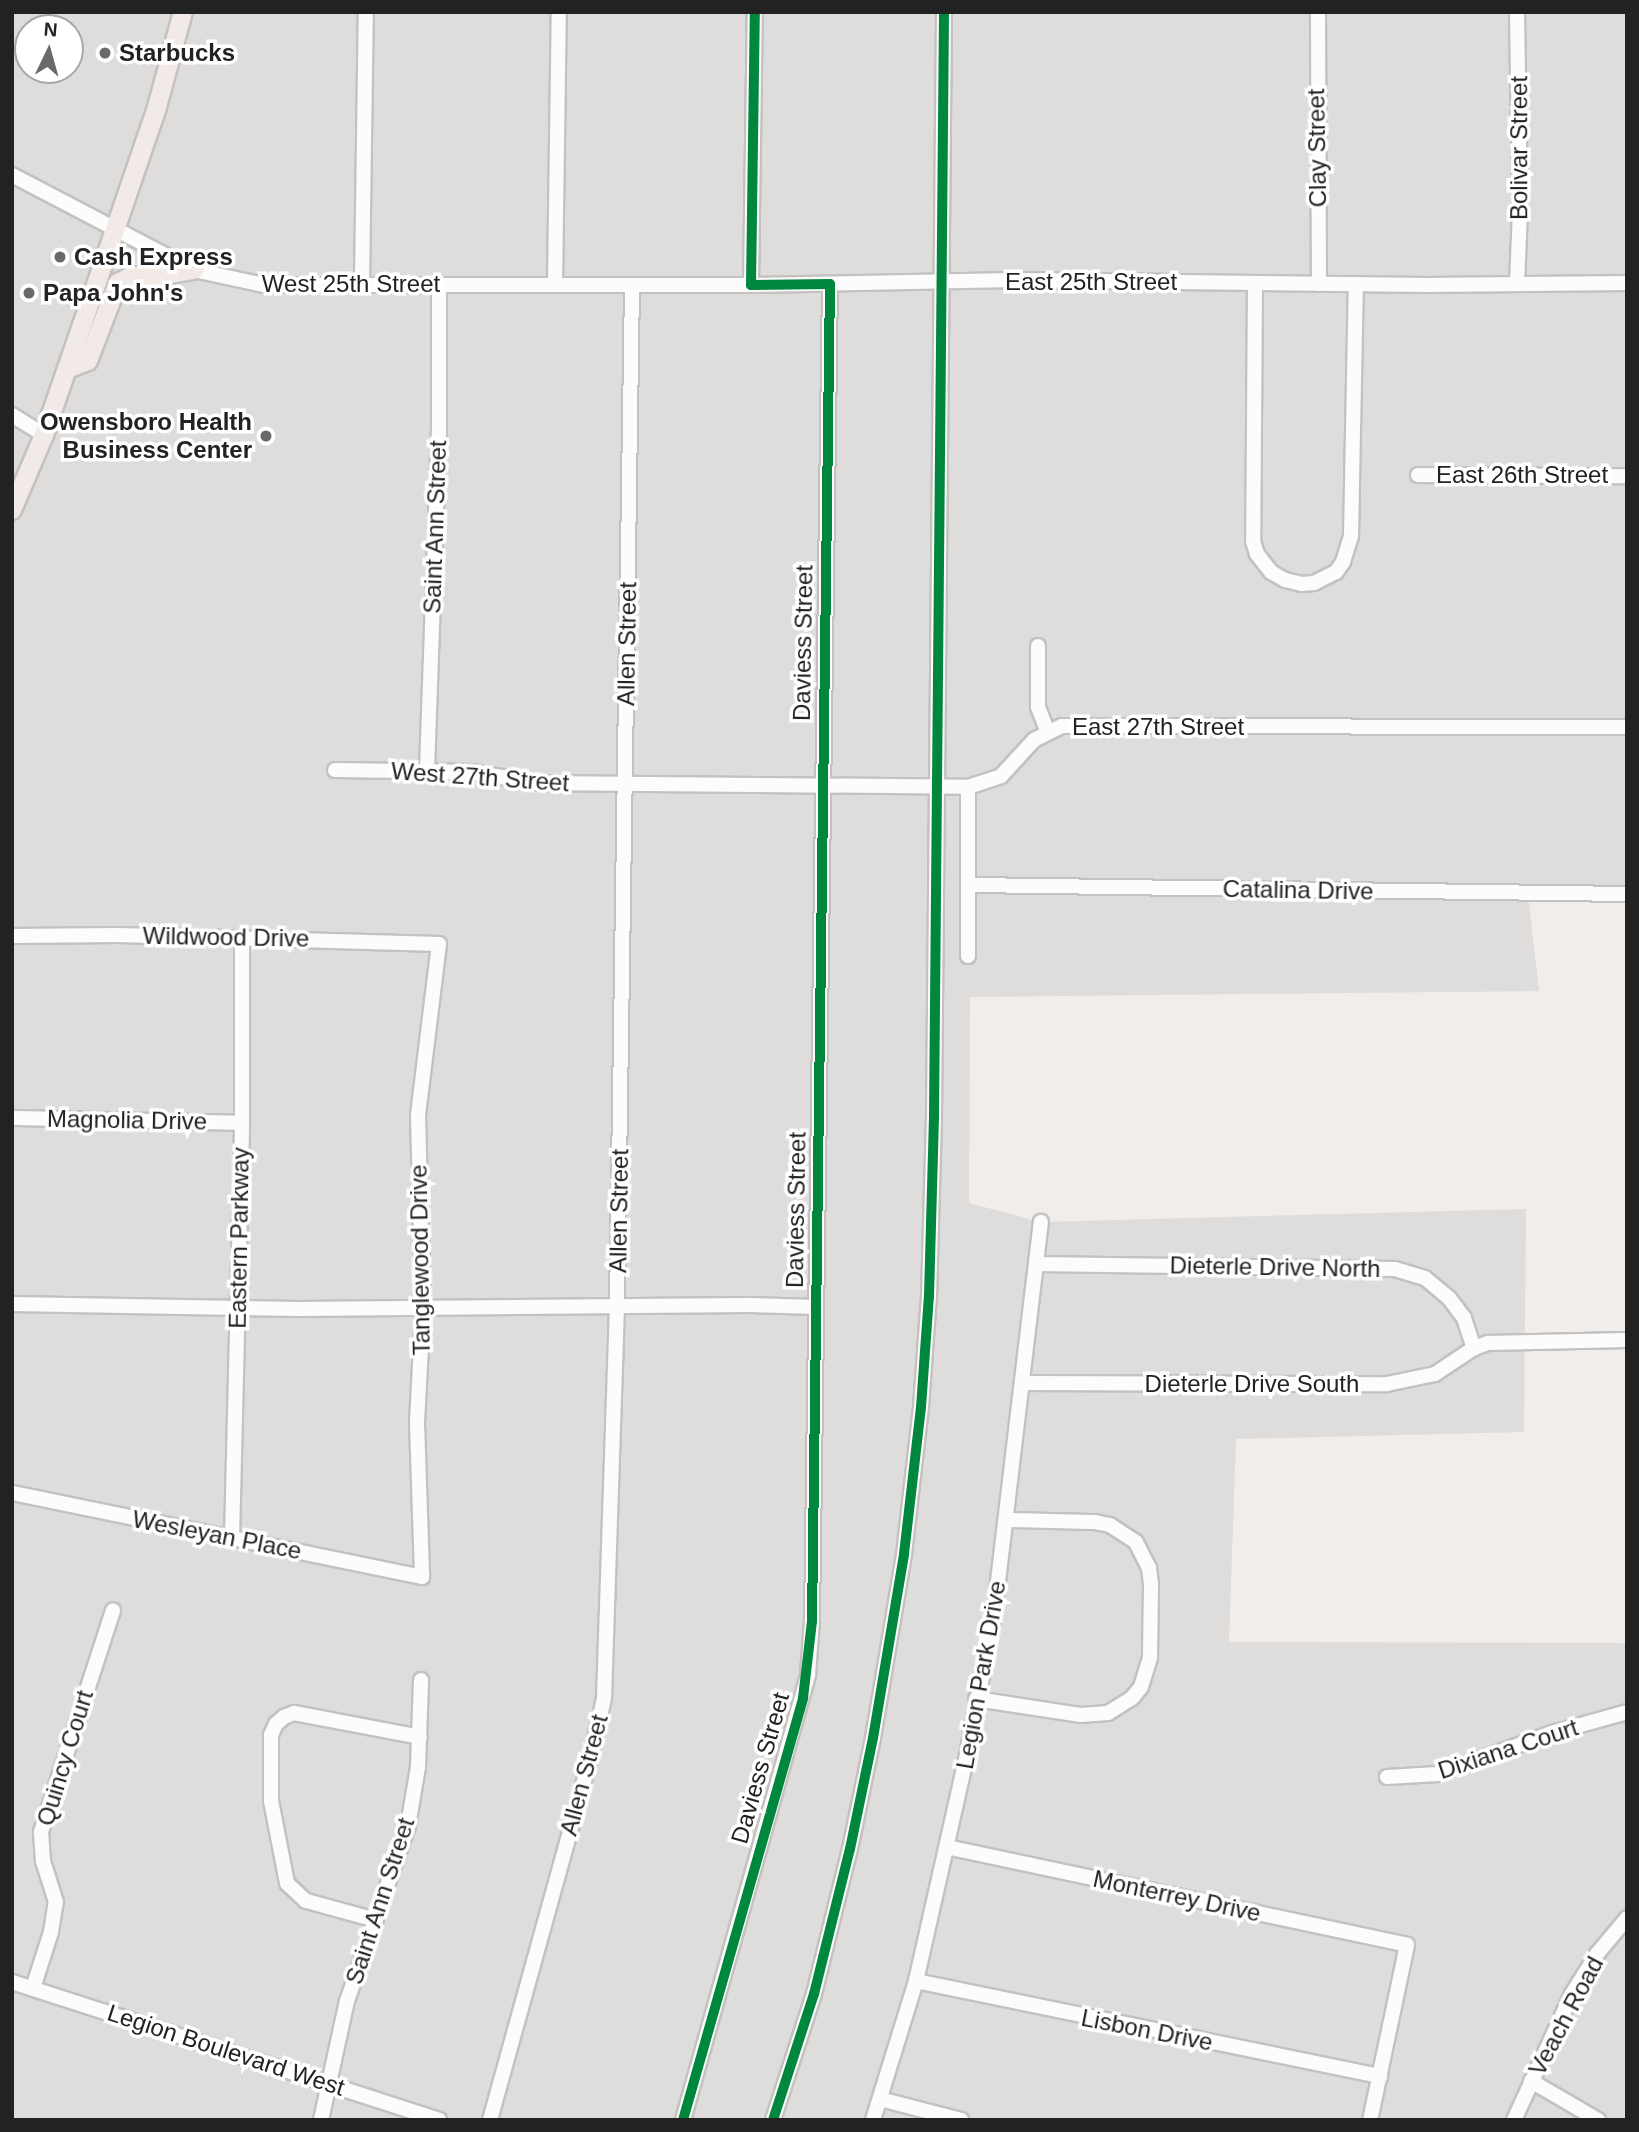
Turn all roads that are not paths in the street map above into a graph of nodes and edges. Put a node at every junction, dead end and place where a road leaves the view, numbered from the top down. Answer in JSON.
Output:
{"nodes":[{"id":1,"x":183,"y":12,"type":"edge"},
{"id":2,"x":366,"y":12,"type":"edge"},
{"id":3,"x":559,"y":12,"type":"edge"},
{"id":4,"x":755,"y":12,"type":"edge"},
{"id":5,"x":944,"y":12,"type":"edge"},
{"id":6,"x":1318,"y":12,"type":"edge"},
{"id":7,"x":1517,"y":12,"type":"edge"},
{"id":8,"x":12,"y":175,"type":"edge"},
{"id":9,"x":115,"y":230,"type":"junction"},
{"id":10,"x":194,"y":270,"type":"junction"},
{"id":11,"x":941,"y":282,"type":"junction"},
{"id":12,"x":1255,"y":283,"type":"junction"},
{"id":13,"x":1517,"y":283,"type":"junction"},
{"id":14,"x":1627,"y":283,"type":"edge"},
{"id":15,"x":362,"y":284,"type":"junction"},
{"id":16,"x":439,"y":284,"type":"junction"},
{"id":17,"x":555,"y":284,"type":"junction"},
{"id":18,"x":830,"y":284,"type":"junction"},
{"id":19,"x":1319,"y":284,"type":"junction"},
{"id":20,"x":1356,"y":284,"type":"junction"},
{"id":21,"x":751,"y":285,"type":"junction"},
{"id":22,"x":632,"y":286,"type":"junction"},
{"id":23,"x":67,"y":369,"type":"junction"},
{"id":24,"x":12,"y":415,"type":"edge"},
{"id":25,"x":44,"y":435,"type":"junction"},
{"id":26,"x":1418,"y":475,"type":"dead end"},
{"id":27,"x":1627,"y":476,"type":"edge"},
{"id":28,"x":12,"y":510,"type":"edge"},
{"id":29,"x":1038,"y":646,"type":"dead end"},
{"id":30,"x":1627,"y":727,"type":"edge"},
{"id":31,"x":1047,"y":731,"type":"junction"},
{"id":32,"x":427,"y":770,"type":"junction"},
{"id":33,"x":335,"y":771,"type":"dead end"},
{"id":34,"x":625,"y":784,"type":"junction"},
{"id":35,"x":822,"y":785,"type":"junction"},
{"id":36,"x":938,"y":787,"type":"junction"},
{"id":37,"x":968,"y":787,"type":"junction"},
{"id":38,"x":968,"y":885,"type":"junction"},
{"id":39,"x":1627,"y":894,"type":"edge"},
{"id":40,"x":12,"y":936,"type":"edge"},
{"id":41,"x":242,"y":939,"type":"junction"},
{"id":42,"x":439,"y":944,"type":"joint"},
{"id":43,"x":968,"y":956,"type":"dead end"},
{"id":44,"x":12,"y":1118,"type":"edge"},
{"id":45,"x":242,"y":1122,"type":"junction"},
{"id":46,"x":1041,"y":1222,"type":"dead end"},
{"id":47,"x":1036,"y":1264,"type":"junction"},
{"id":48,"x":12,"y":1304,"type":"edge"},
{"id":49,"x":617,"y":1307,"type":"junction"},
{"id":50,"x":815,"y":1307,"type":"junction"},
{"id":51,"x":237,"y":1308,"type":"junction"},
{"id":52,"x":423,"y":1308,"type":"junction"},
{"id":53,"x":1627,"y":1340,"type":"edge"},
{"id":54,"x":1474,"y":1348,"type":"junction"},
{"id":55,"x":1022,"y":1383,"type":"junction"},
{"id":56,"x":12,"y":1493,"type":"edge"},
{"id":57,"x":1008,"y":1520,"type":"junction"},
{"id":58,"x":232,"y":1538,"type":"junction"},
{"id":59,"x":422,"y":1577,"type":"joint"},
{"id":60,"x":113,"y":1610,"type":"dead end"},
{"id":61,"x":421,"y":1679,"type":"dead end"},
{"id":62,"x":976,"y":1699,"type":"junction"},
{"id":63,"x":1627,"y":1712,"type":"edge"},
{"id":64,"x":420,"y":1737,"type":"junction"},
{"id":65,"x":1387,"y":1777,"type":"dead end"},
{"id":66,"x":947,"y":1847,"type":"junction"},
{"id":67,"x":1627,"y":1918,"type":"edge"},
{"id":68,"x":376,"y":1920,"type":"junction"},
{"id":69,"x":916,"y":1981,"type":"junction"},
{"id":70,"x":12,"y":1982,"type":"edge"},
{"id":71,"x":33,"y":1988,"type":"junction"},
{"id":72,"x":1380,"y":2076,"type":"junction"},
{"id":73,"x":1531,"y":2081,"type":"junction"},
{"id":74,"x":327,"y":2083,"type":"junction"},
{"id":75,"x":880,"y":2099,"type":"junction"},
{"id":76,"x":321,"y":2120,"type":"edge"},
{"id":77,"x":439,"y":2120,"type":"edge"},
{"id":78,"x":490,"y":2120,"type":"edge"},
{"id":79,"x":682,"y":2120,"type":"edge"},
{"id":80,"x":773,"y":2120,"type":"edge"},
{"id":81,"x":873,"y":2120,"type":"edge"},
{"id":82,"x":961,"y":2120,"type":"edge"},
{"id":83,"x":1370,"y":2120,"type":"edge"},
{"id":84,"x":1514,"y":2120,"type":"edge"},
{"id":85,"x":1598,"y":2120,"type":"edge"}],
"edges":[{"from":1,"to":9,"type":"main road"},
{"from":2,"to":15,"type":"street"},
{"from":3,"to":17,"type":"street"},
{"from":4,"to":21,"type":"street"},
{"from":5,"to":11,"type":"street"},
{"from":6,"to":19,"type":"street","name":"Clay Street"},
{"from":7,"to":13,"type":"street","name":"Bolivar Street"},
{"from":8,"to":9,"type":"street","name":"West 25th Street"},
{"from":9,"to":10,"type":"street","name":"West 25th Street"},
{"from":9,"to":23,"type":"main road"},
{"from":10,"to":15,"type":"street","name":"West 25th Street"},
{"from":10,"to":23,"type":"main road"},
{"from":11,"to":12,"type":"street","name":"East 25th Street"},
{"from":11,"to":18,"type":"street","name":"East 25th Street"},
{"from":11,"to":36,"type":"street"},
{"from":12,"to":19,"type":"street","name":"East 25th Street"},
{"from":12,"to":20,"type":"street"},
{"from":13,"to":14,"type":"street","name":"East 25th Street"},
{"from":13,"to":20,"type":"street","name":"East 25th Street"},
{"from":15,"to":16,"type":"street","name":"West 25th Street"},
{"from":16,"to":17,"type":"street","name":"West 25th Street"},
{"from":16,"to":32,"type":"street","name":"Saint Ann Street"},
{"from":17,"to":22,"type":"street","name":"East 25th Street"},
{"from":18,"to":21,"type":"street","name":"East 25th Street"},
{"from":18,"to":35,"type":"street","name":"Daviess Street"},
{"from":19,"to":20,"type":"street","name":"East 25th Street"},
{"from":21,"to":22,"type":"street","name":"East 25th Street"},
{"from":22,"to":34,"type":"street","name":"Allen Street"},
{"from":23,"to":25,"type":"main road"},
{"from":24,"to":25,"type":"street"},
{"from":25,"to":28,"type":"main road"},
{"from":26,"to":27,"type":"street","name":"East 26th Street"},
{"from":29,"to":31,"type":"street"},
{"from":30,"to":31,"type":"street","name":"East 27th Street"},
{"from":31,"to":37,"type":"street","name":"East 27th Street"},
{"from":32,"to":33,"type":"street","name":"West 27th Street"},
{"from":32,"to":34,"type":"street","name":"West 27th Street"},
{"from":34,"to":35,"type":"street","name":"East 27th Street"},
{"from":34,"to":49,"type":"street","name":"Allen Street"},
{"from":35,"to":36,"type":"street","name":"East 27th Street"},
{"from":35,"to":50,"type":"street","name":"Daviess Street"},
{"from":36,"to":37,"type":"street","name":"East 27th Street"},
{"from":36,"to":80,"type":"street"},
{"from":37,"to":38,"type":"street"},
{"from":38,"to":39,"type":"street","name":"Catalina Drive"},
{"from":38,"to":43,"type":"street"},
{"from":40,"to":41,"type":"street","name":"Wildwood Drive"},
{"from":41,"to":42,"type":"street","name":"Wildwood Drive"},
{"from":41,"to":45,"type":"street","name":"Eastern Parkway"},
{"from":42,"to":52,"type":"street","name":"Tanglewood Drive"},
{"from":44,"to":45,"type":"street","name":"Magnolia Drive"},
{"from":45,"to":51,"type":"street","name":"Eastern Parkway"},
{"from":46,"to":47,"type":"street","name":"Legion Park Drive"},
{"from":47,"to":54,"type":"street","name":"Dieterle Drive North"},
{"from":47,"to":55,"type":"street","name":"Legion Park Drive"},
{"from":48,"to":51,"type":"street"},
{"from":49,"to":50,"type":"street"},
{"from":49,"to":52,"type":"street"},
{"from":49,"to":78,"type":"street","name":"Allen Street"},
{"from":50,"to":79,"type":"street","name":"Daviess Street"},
{"from":51,"to":52,"type":"street"},
{"from":51,"to":58,"type":"street","name":"Eastern Parkway"},
{"from":52,"to":59,"type":"street","name":"Tanglewood Drive"},
{"from":53,"to":54,"type":"street"},
{"from":54,"to":55,"type":"street","name":"Dieterle Drive South"},
{"from":55,"to":57,"type":"street","name":"Legion Park Drive"},
{"from":56,"to":58,"type":"street","name":"Wesleyan Place"},
{"from":57,"to":62,"type":"street","name":"Legion Park Drive"},
{"from":57,"to":62,"type":"street"},
{"from":58,"to":59,"type":"street","name":"Wesleyan Place"},
{"from":60,"to":71,"type":"street","name":"Quincy Court"},
{"from":61,"to":64,"type":"street","name":"Saint Ann Street"},
{"from":62,"to":66,"type":"street","name":"Legion Park Drive"},
{"from":63,"to":65,"type":"street","name":"Dixiana Court"},
{"from":64,"to":68,"type":"street","name":"Saint Ann Street"},
{"from":64,"to":68,"type":"street"},
{"from":66,"to":69,"type":"street","name":"Legion Park Drive"},
{"from":66,"to":72,"type":"street","name":"Monterrey Drive"},
{"from":67,"to":73,"type":"street","name":"Veach Road"},
{"from":68,"to":74,"type":"street","name":"Saint Ann Street"},
{"from":69,"to":72,"type":"street","name":"Lisbon Drive"},
{"from":69,"to":75,"type":"street","name":"Legion Park Drive"},
{"from":70,"to":71,"type":"street","name":"Legion Boulevard West"},
{"from":71,"to":74,"type":"street","name":"Legion Boulevard West"},
{"from":72,"to":83,"type":"street"},
{"from":73,"to":84,"type":"street","name":"Veach Road"},
{"from":73,"to":85,"type":"street"},
{"from":74,"to":76,"type":"street","name":"Saint Ann Street"},
{"from":74,"to":77,"type":"street","name":"Legion Boulevard West"},
{"from":75,"to":81,"type":"street","name":"Legion Park Drive"},
{"from":75,"to":82,"type":"street"}]}
